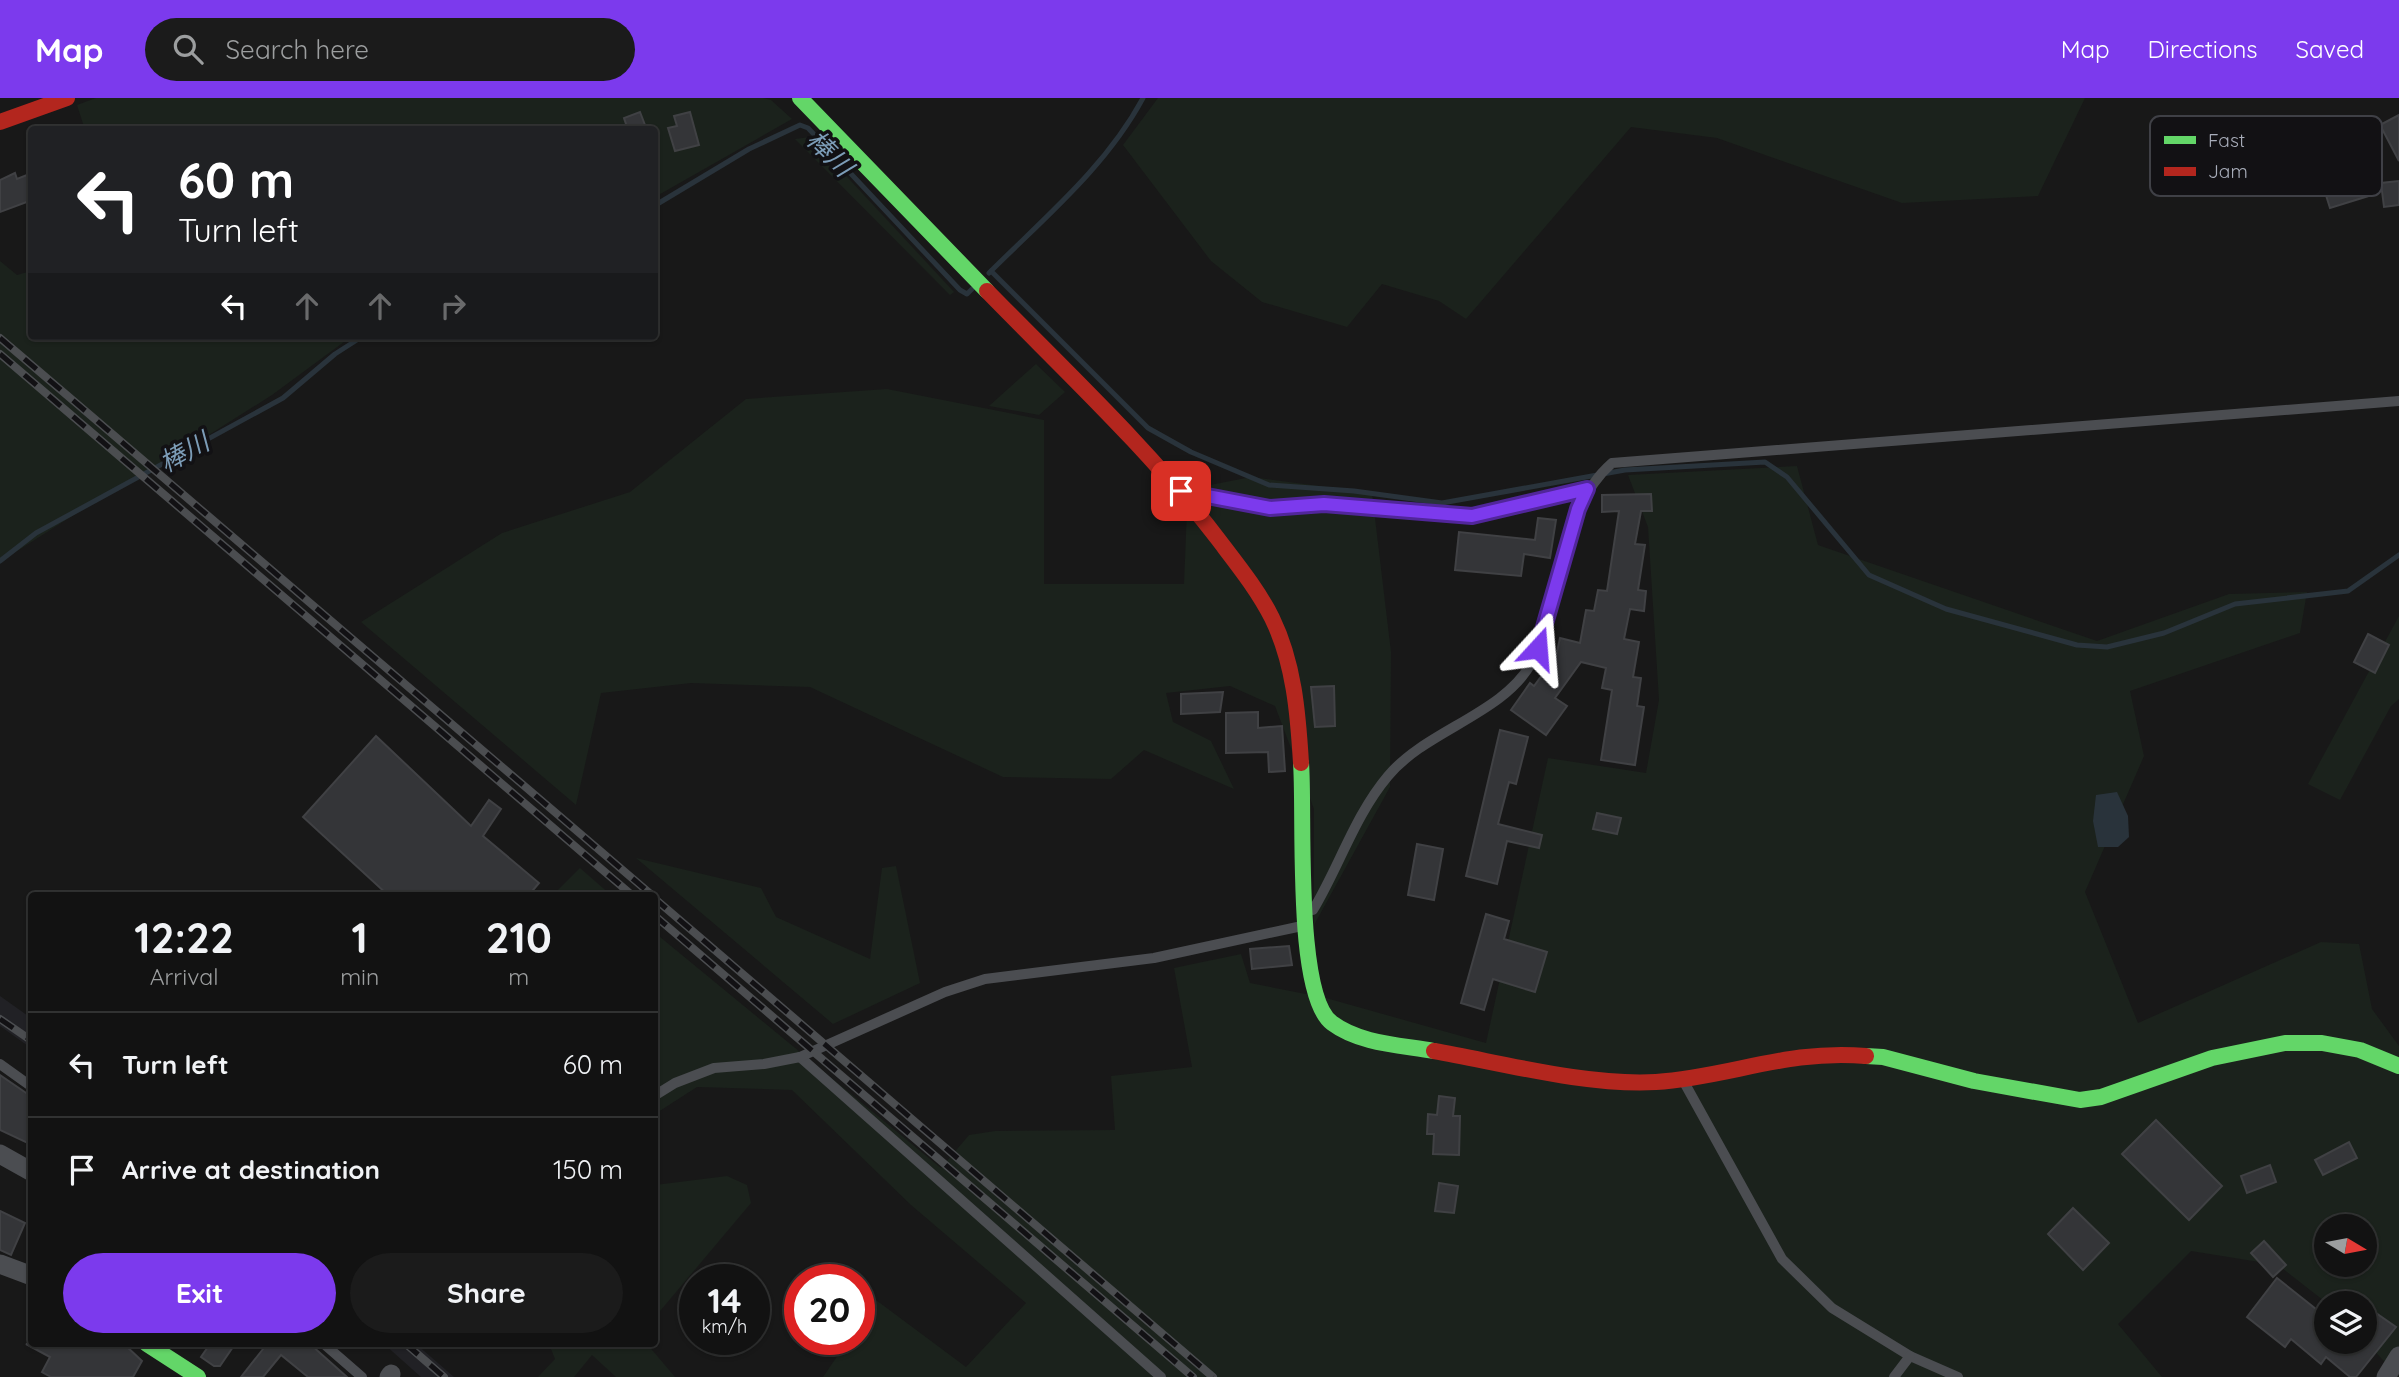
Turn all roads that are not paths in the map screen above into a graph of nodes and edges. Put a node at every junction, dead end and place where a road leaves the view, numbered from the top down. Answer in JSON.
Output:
{"nodes":[{"id":1,"x":67,"y":98,"type":"edge"},
{"id":2,"x":800,"y":98,"type":"edge"},
{"id":3,"x":0,"y":122,"type":"edge"},
{"id":4,"x":2399,"y":401,"type":"edge"},
{"id":5,"x":1587,"y":489,"type":"junction"},
{"id":6,"x":1181,"y":491,"type":"junction"},
{"id":7,"x":1303,"y":925,"type":"junction"},
{"id":8,"x":800,"y":1057,"type":"junction"},
{"id":9,"x":0,"y":1064,"type":"edge"},
{"id":10,"x":2399,"y":1066,"type":"edge"},
{"id":11,"x":1683,"y":1079,"type":"junction"},
{"id":12,"x":28,"y":1084,"type":"edge"},
{"id":13,"x":658,"y":1094,"type":"edge"},
{"id":14,"x":0,"y":1154,"type":"edge"},
{"id":15,"x":28,"y":1170,"type":"edge"},
{"id":16,"x":0,"y":1264,"type":"edge"},
{"id":17,"x":28,"y":1274,"type":"edge"},
{"id":18,"x":153,"y":1347,"type":"edge"},
{"id":19,"x":327,"y":1347,"type":"edge"},
{"id":20,"x":1910,"y":1356,"type":"junction"},
{"id":21,"x":2399,"y":1356,"type":"edge"},
{"id":22,"x":198,"y":1377,"type":"edge"},
{"id":23,"x":362,"y":1377,"type":"edge"},
{"id":24,"x":1161,"y":1377,"type":"edge"},
{"id":25,"x":1894,"y":1377,"type":"edge"},
{"id":26,"x":1958,"y":1377,"type":"edge"},
{"id":27,"x":2386,"y":1377,"type":"edge"}],
"edges":[{"from":1,"to":3,"type":"street"},
{"from":2,"to":6,"type":"street"},
{"from":4,"to":5,"type":"lane"},
{"from":5,"to":6,"type":"lane"},
{"from":5,"to":7,"type":"lane"},
{"from":6,"to":7,"type":"street"},
{"from":7,"to":8,"type":"lane"},
{"from":7,"to":11,"type":"street"},
{"from":8,"to":13,"type":"lane"},
{"from":8,"to":24,"type":"lane"},
{"from":9,"to":12,"type":"lane"},
{"from":10,"to":11,"type":"street"},
{"from":11,"to":20,"type":"lane"},
{"from":14,"to":15,"type":"street"},
{"from":16,"to":17,"type":"street"},
{"from":18,"to":22,"type":"street"},
{"from":19,"to":23,"type":"lane"},
{"from":20,"to":25,"type":"lane"},
{"from":20,"to":26,"type":"lane"},
{"from":21,"to":27,"type":"street"}]}
